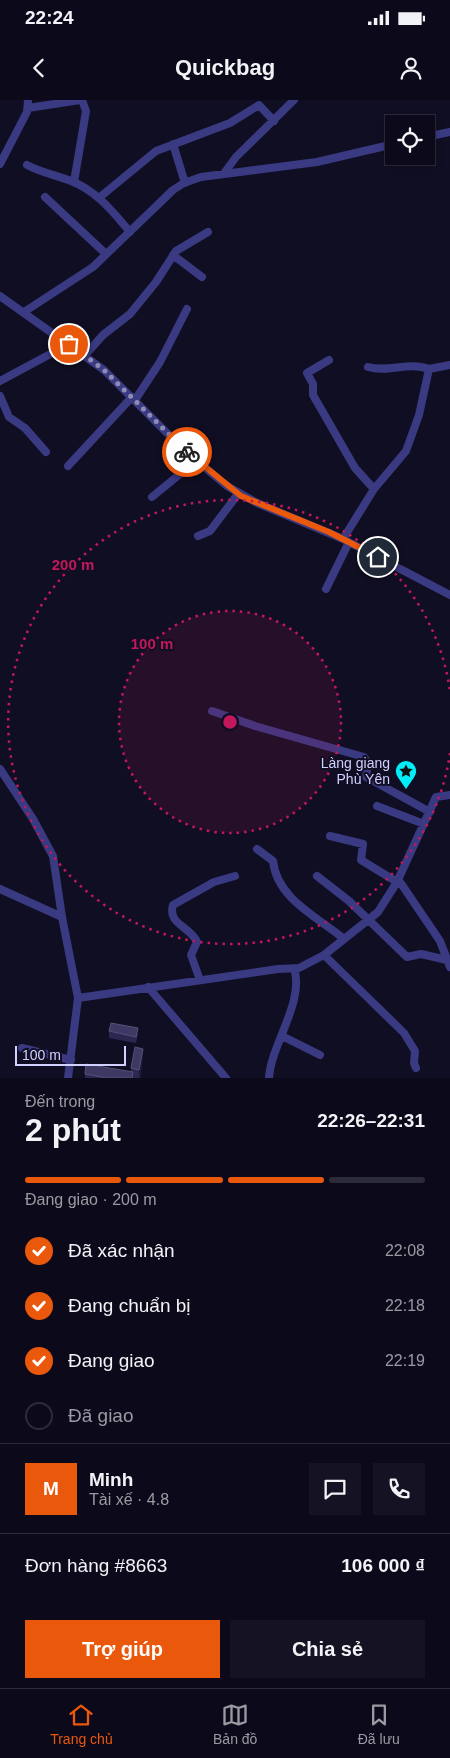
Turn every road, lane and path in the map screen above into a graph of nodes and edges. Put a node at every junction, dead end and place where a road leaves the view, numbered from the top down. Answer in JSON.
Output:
{"nodes":[{"id":1,"x":81,"y":100,"type":"edge"},
{"id":2,"x":294,"y":100,"type":"edge"},
{"id":3,"x":28,"y":104,"type":"edge"},
{"id":4,"x":274,"y":121,"type":"junction"},
{"id":5,"x":450,"y":132,"type":"edge"},
{"id":6,"x":435,"y":135,"type":"edge"},
{"id":7,"x":173,"y":144,"type":"junction"},
{"id":8,"x":385,"y":146,"type":"edge"},
{"id":9,"x":0,"y":164,"type":"edge"},
{"id":10,"x":28,"y":165,"type":"dead end"},
{"id":11,"x":226,"y":172,"type":"junction"},
{"id":12,"x":74,"y":182,"type":"junction"},
{"id":13,"x":185,"y":183,"type":"junction"},
{"id":14,"x":45,"y":197,"type":"dead end"},
{"id":15,"x":100,"y":197,"type":"junction"},
{"id":16,"x":130,"y":232,"type":"junction"},
{"id":17,"x":208,"y":232,"type":"dead end"},
{"id":18,"x":106,"y":254,"type":"junction"},
{"id":19,"x":173,"y":255,"type":"junction"},
{"id":20,"x":202,"y":277,"type":"dead end"},
{"id":21,"x":0,"y":296,"type":"edge"},
{"id":22,"x":187,"y":309,"type":"dead end"},
{"id":23,"x":24,"y":312,"type":"junction"},
{"id":24,"x":69,"y":344,"type":"junction"},
{"id":25,"x":85,"y":355,"type":"junction"},
{"id":26,"x":330,"y":360,"type":"dead end"},
{"id":27,"x":450,"y":365,"type":"edge"},
{"id":28,"x":368,"y":367,"type":"dead end"},
{"id":29,"x":428,"y":369,"type":"junction"},
{"id":30,"x":0,"y":381,"type":"edge"},
{"id":31,"x":0,"y":396,"type":"edge"},
{"id":32,"x":134,"y":399,"type":"junction"},
{"id":33,"x":46,"y":452,"type":"dead end"},
{"id":34,"x":201,"y":464,"type":"junction"},
{"id":35,"x":68,"y":466,"type":"dead end"},
{"id":36,"x":374,"y":489,"type":"junction"},
{"id":37,"x":238,"y":494,"type":"junction"},
{"id":38,"x":152,"y":497,"type":"dead end"},
{"id":39,"x":198,"y":536,"type":"dead end"},
{"id":40,"x":346,"y":540,"type":"junction"},
{"id":41,"x":326,"y":590,"type":"dead end"},
{"id":42,"x":450,"y":595,"type":"edge"},
{"id":43,"x":212,"y":711,"type":"dead end"},
{"id":44,"x":0,"y":769,"type":"edge"},
{"id":45,"x":450,"y":795,"type":"edge"},
{"id":46,"x":377,"y":806,"type":"dead end"},
{"id":47,"x":430,"y":812,"type":"junction"},
{"id":48,"x":424,"y":824,"type":"junction"},
{"id":49,"x":330,"y":836,"type":"dead end"},
{"id":50,"x":257,"y":849,"type":"dead end"},
{"id":51,"x":235,"y":876,"type":"dead end"},
{"id":52,"x":318,"y":876,"type":"dead end"},
{"id":53,"x":397,"y":880,"type":"junction"},
{"id":54,"x":0,"y":889,"type":"edge"},
{"id":55,"x":62,"y":917,"type":"junction"},
{"id":56,"x":368,"y":920,"type":"junction"},
{"id":57,"x":344,"y":939,"type":"junction"},
{"id":58,"x":324,"y":954,"type":"junction"},
{"id":59,"x":448,"y":964,"type":"edge"},
{"id":60,"x":294,"y":968,"type":"junction"},
{"id":61,"x":200,"y":980,"type":"junction"},
{"id":62,"x":148,"y":987,"type":"junction"},
{"id":63,"x":78,"y":998,"type":"junction"},
{"id":64,"x":282,"y":1036,"type":"junction"},
{"id":65,"x":22,"y":1048,"type":"dead end"},
{"id":66,"x":320,"y":1055,"type":"dead end"},
{"id":67,"x":71,"y":1060,"type":"junction"},
{"id":68,"x":416,"y":1068,"type":"dead end"},
{"id":69,"x":68,"y":1078,"type":"edge"},
{"id":70,"x":226,"y":1078,"type":"edge"},
{"id":71,"x":268,"y":1078,"type":"edge"}],
"edges":[{"from":1,"to":3,"type":"street"},
{"from":1,"to":12,"type":"street"},
{"from":2,"to":4,"type":"street"},
{"from":3,"to":9,"type":"street"},
{"from":4,"to":7,"type":"street"},
{"from":4,"to":11,"type":"street"},
{"from":5,"to":6,"type":"street"},
{"from":7,"to":13,"type":"street"},
{"from":7,"to":15,"type":"street"},
{"from":8,"to":11,"type":"street"},
{"from":10,"to":12,"type":"street"},
{"from":11,"to":13,"type":"street"},
{"from":12,"to":15,"type":"street"},
{"from":13,"to":16,"type":"street"},
{"from":14,"to":18,"type":"street"},
{"from":15,"to":16,"type":"street"},
{"from":16,"to":18,"type":"street"},
{"from":17,"to":19,"type":"street"},
{"from":18,"to":23,"type":"street"},
{"from":19,"to":20,"type":"street"},
{"from":19,"to":25,"type":"street"},
{"from":21,"to":23,"type":"street"},
{"from":22,"to":32,"type":"street"},
{"from":23,"to":24,"type":"street"},
{"from":24,"to":25,"type":"street"},
{"from":24,"to":30,"type":"street"},
{"from":25,"to":32,"type":"street"},
{"from":26,"to":36,"type":"street"},
{"from":27,"to":29,"type":"street"},
{"from":28,"to":29,"type":"street"},
{"from":29,"to":36,"type":"street"},
{"from":31,"to":33,"type":"street"},
{"from":32,"to":34,"type":"street"},
{"from":32,"to":35,"type":"street"},
{"from":34,"to":37,"type":"street"},
{"from":34,"to":38,"type":"street"},
{"from":36,"to":40,"type":"street"},
{"from":37,"to":39,"type":"street"},
{"from":37,"to":40,"type":"street"},
{"from":40,"to":41,"type":"street"},
{"from":40,"to":42,"type":"street"},
{"from":43,"to":47,"type":"street"},
{"from":44,"to":55,"type":"street"},
{"from":45,"to":47,"type":"street"},
{"from":46,"to":48,"type":"street"},
{"from":47,"to":48,"type":"street"},
{"from":48,"to":53,"type":"street"},
{"from":49,"to":53,"type":"street"},
{"from":50,"to":57,"type":"street"},
{"from":51,"to":61,"type":"street"},
{"from":52,"to":56,"type":"street"},
{"from":53,"to":56,"type":"street"},
{"from":53,"to":59,"type":"street"},
{"from":54,"to":55,"type":"street"},
{"from":55,"to":63,"type":"street"},
{"from":56,"to":57,"type":"street"},
{"from":56,"to":59,"type":"street"},
{"from":57,"to":58,"type":"street"},
{"from":58,"to":60,"type":"street"},
{"from":58,"to":68,"type":"street"},
{"from":60,"to":61,"type":"street"},
{"from":60,"to":64,"type":"street"},
{"from":61,"to":62,"type":"street"},
{"from":62,"to":63,"type":"street"},
{"from":62,"to":70,"type":"street"},
{"from":63,"to":67,"type":"street"},
{"from":64,"to":66,"type":"street"},
{"from":64,"to":71,"type":"street"},
{"from":65,"to":67,"type":"street"},
{"from":67,"to":69,"type":"street"}]}
